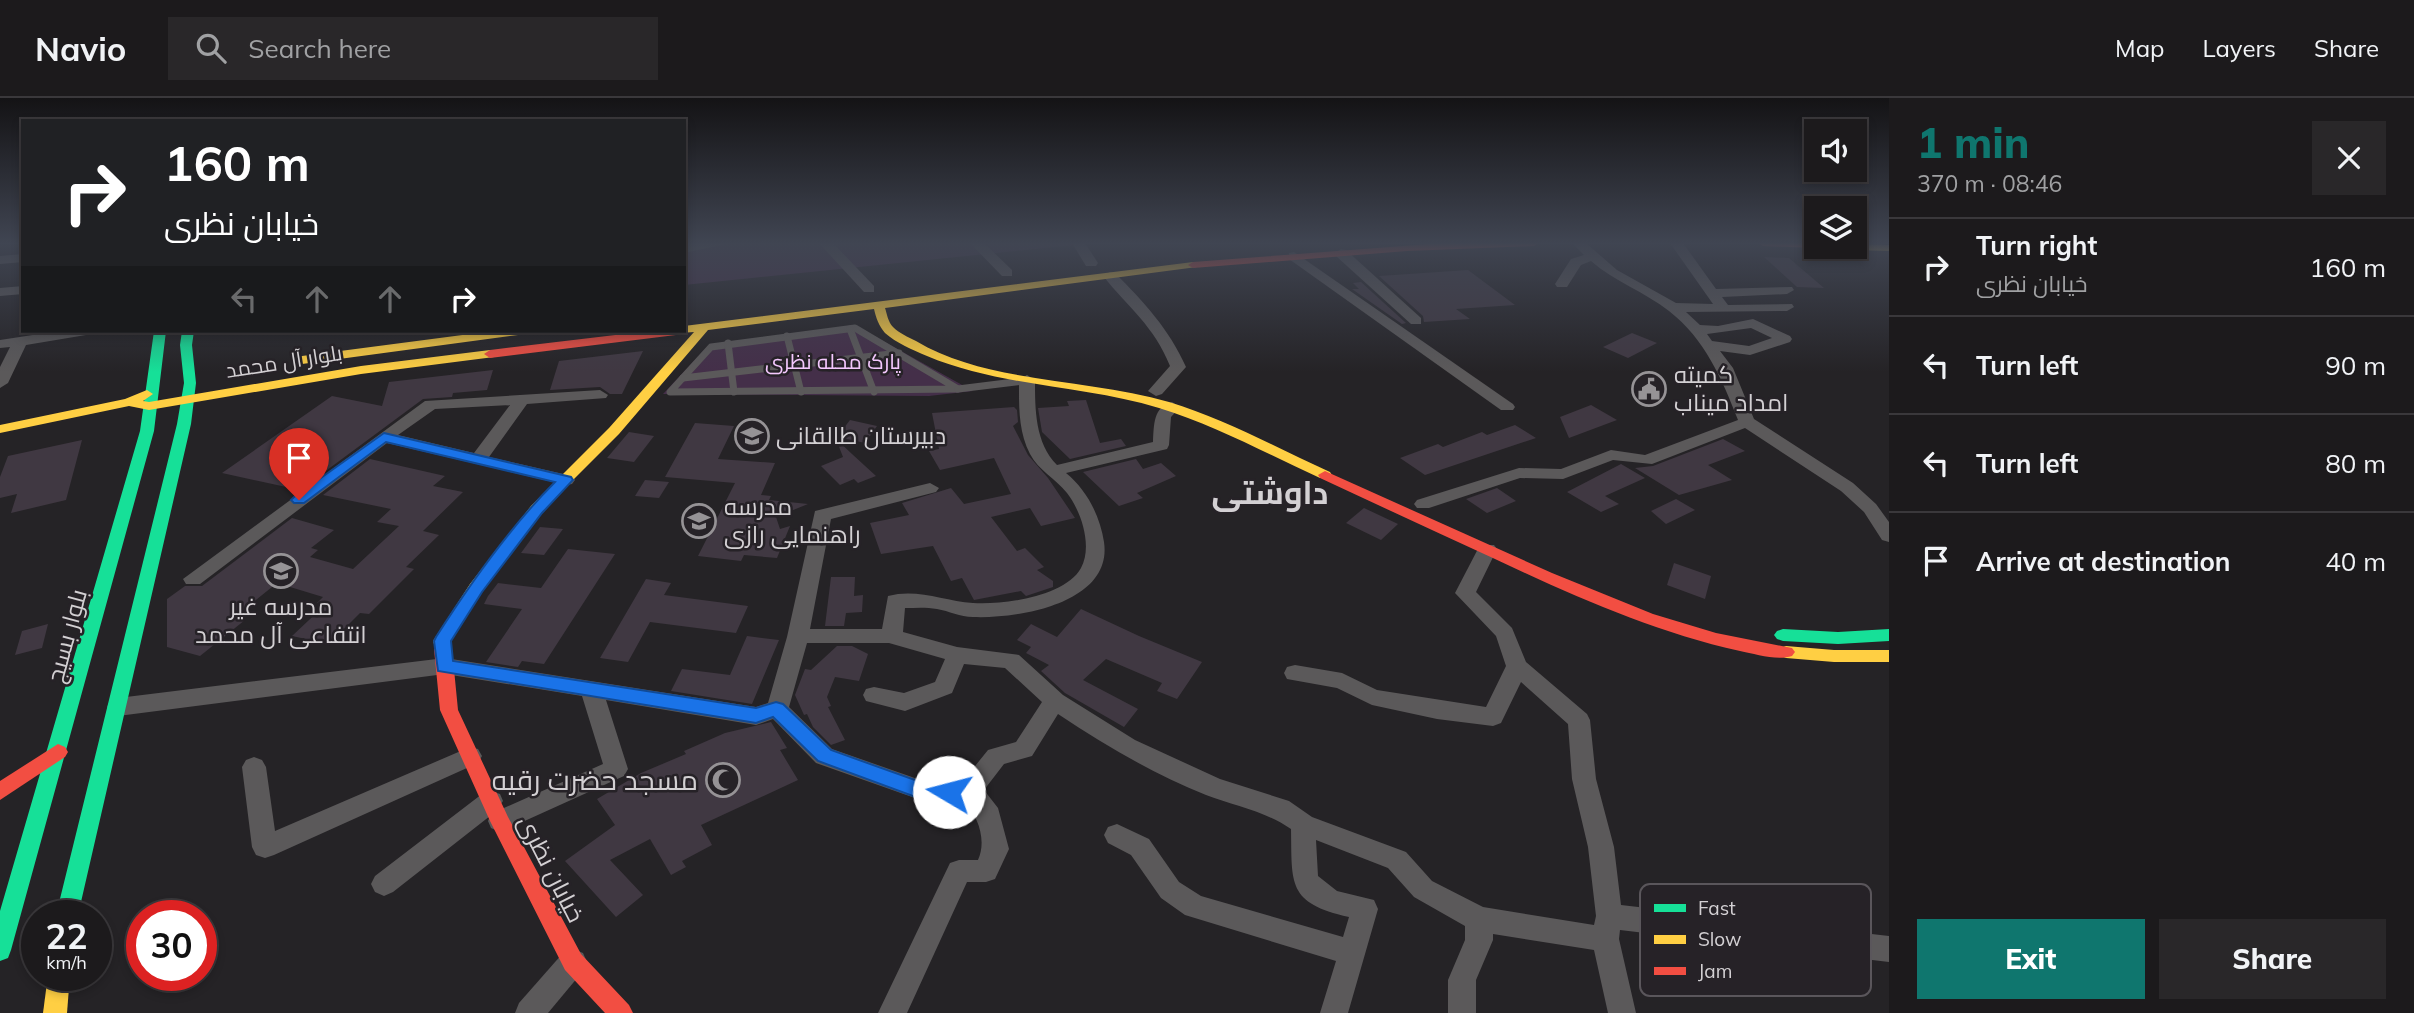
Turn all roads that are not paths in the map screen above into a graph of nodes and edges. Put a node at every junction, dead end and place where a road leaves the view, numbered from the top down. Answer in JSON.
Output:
{"nodes":[{"id":1,"x":873,"y":286,"type":"edge"},
{"id":2,"x":1044,"y":286,"type":"edge"},
{"id":3,"x":1120,"y":286,"type":"edge"},
{"id":4,"x":1336,"y":286,"type":"edge"},
{"id":5,"x":1377,"y":286,"type":"edge"},
{"id":6,"x":1635,"y":286,"type":"edge"},
{"id":7,"x":1709,"y":286,"type":"edge"},
{"id":8,"x":876,"y":288,"type":"joint"},
{"id":9,"x":21,"y":290,"type":"edge"},
{"id":10,"x":1787,"y":290,"type":"dead end"},
{"id":11,"x":0,"y":292,"type":"edge"},
{"id":12,"x":845,"y":292,"type":"dead end"},
{"id":13,"x":1716,"y":303,"type":"junction"},
{"id":14,"x":1673,"y":307,"type":"junction"},
{"id":15,"x":1787,"y":307,"type":"dead end"},
{"id":16,"x":880,"y":310,"type":"junction"},
{"id":17,"x":1416,"y":321,"type":"dead end"},
{"id":18,"x":1742,"y":326,"type":"junction"},
{"id":19,"x":705,"y":327,"type":"junction"},
{"id":20,"x":850,"y":329,"type":"junction"},
{"id":21,"x":1696,"y":329,"type":"junction"},
{"id":22,"x":686,"y":330,"type":"edge"},
{"id":23,"x":73,"y":333,"type":"edge"},
{"id":24,"x":160,"y":333,"type":"edge"},
{"id":25,"x":188,"y":333,"type":"edge"},
{"id":26,"x":502,"y":333,"type":"edge"},
{"id":27,"x":660,"y":333,"type":"edge"},
{"id":28,"x":787,"y":336,"type":"junction"},
{"id":29,"x":20,"y":341,"type":"junction"},
{"id":30,"x":728,"y":343,"type":"junction"},
{"id":31,"x":0,"y":344,"type":"edge"},
{"id":32,"x":1710,"y":345,"type":"junction"},
{"id":33,"x":371,"y":349,"type":"junction"},
{"id":34,"x":899,"y":353,"type":"junction"},
{"id":35,"x":861,"y":358,"type":"junction"},
{"id":36,"x":287,"y":363,"type":"dead end"},
{"id":37,"x":794,"y":365,"type":"junction"},
{"id":38,"x":361,"y":370,"type":"junction"},
{"id":39,"x":732,"y":372,"type":"junction"},
{"id":40,"x":212,"y":378,"type":"dead end"},
{"id":41,"x":682,"y":378,"type":"junction"},
{"id":42,"x":1027,"y":380,"type":"junction"},
{"id":43,"x":0,"y":383,"type":"edge"},
{"id":44,"x":958,"y":389,"type":"junction"},
{"id":45,"x":189,"y":391,"type":"junction"},
{"id":46,"x":1156,"y":391,"type":"junction"},
{"id":47,"x":734,"y":392,"type":"junction"},
{"id":48,"x":801,"y":392,"type":"junction"},
{"id":49,"x":874,"y":392,"type":"junction"},
{"id":50,"x":600,"y":395,"type":"dead end"},
{"id":51,"x":150,"y":398,"type":"junction"},
{"id":52,"x":522,"y":399,"type":"junction"},
{"id":53,"x":1171,"y":407,"type":"junction"},
{"id":54,"x":1507,"y":407,"type":"dead end"},
{"id":55,"x":1748,"y":422,"type":"junction"},
{"id":56,"x":0,"y":429,"type":"edge"},
{"id":57,"x":384,"y":437,"type":"junction"},
{"id":58,"x":479,"y":459,"type":"junction"},
{"id":59,"x":1054,"y":471,"type":"junction"},
{"id":60,"x":566,"y":480,"type":"junction"},
{"id":61,"x":930,"y":488,"type":"dead end"},
{"id":62,"x":1423,"y":504,"type":"junction"},
{"id":63,"x":1889,"y":536,"type":"edge"},
{"id":64,"x":1487,"y":549,"type":"junction"},
{"id":65,"x":193,"y":579,"type":"dead end"},
{"id":66,"x":1738,"y":628,"type":"dead end"},
{"id":67,"x":1764,"y":632,"type":"dead end"},
{"id":68,"x":1889,"y":635,"type":"edge"},
{"id":69,"x":799,"y":636,"type":"junction"},
{"id":70,"x":892,"y":637,"type":"junction"},
{"id":71,"x":957,"y":655,"type":"junction"},
{"id":72,"x":1889,"y":656,"type":"edge"},
{"id":73,"x":445,"y":666,"type":"junction"},
{"id":74,"x":1517,"y":666,"type":"junction"},
{"id":75,"x":1295,"y":674,"type":"dead end"},
{"id":76,"x":592,"y":689,"type":"junction"},
{"id":77,"x":874,"y":695,"type":"dead end"},
{"id":78,"x":1055,"y":701,"type":"junction"},
{"id":79,"x":118,"y":707,"type":"junction"},
{"id":80,"x":776,"y":709,"type":"junction"},
{"id":81,"x":58,"y":752,"type":"junction"},
{"id":82,"x":470,"y":756,"type":"junction"},
{"id":83,"x":254,"y":767,"type":"dead end"},
{"id":84,"x":969,"y":791,"type":"junction"},
{"id":85,"x":0,"y":792,"type":"edge"},
{"id":86,"x":496,"y":811,"type":"junction"},
{"id":87,"x":1303,"y":824,"type":"junction"},
{"id":88,"x":1117,"y":835,"type":"dead end"},
{"id":89,"x":384,"y":884,"type":"dead end"},
{"id":90,"x":71,"y":900,"type":"edge"},
{"id":91,"x":1479,"y":919,"type":"junction"},
{"id":92,"x":3,"y":925,"type":"edge"},
{"id":93,"x":1607,"y":928,"type":"junction"},
{"id":94,"x":1640,"y":930,"type":"edge"},
{"id":95,"x":1871,"y":948,"type":"edge"},
{"id":96,"x":1889,"y":949,"type":"edge"},
{"id":97,"x":0,"y":950,"type":"edge"},
{"id":98,"x":1352,"y":953,"type":"junction"},
{"id":99,"x":573,"y":962,"type":"junction"},
{"id":100,"x":57,"y":991,"type":"edge"},
{"id":101,"x":55,"y":1013,"type":"edge"},
{"id":102,"x":529,"y":1013,"type":"edge"},
{"id":103,"x":621,"y":1013,"type":"edge"},
{"id":104,"x":892,"y":1013,"type":"edge"},
{"id":105,"x":1335,"y":1013,"type":"edge"},
{"id":106,"x":1462,"y":1013,"type":"edge"},
{"id":107,"x":1622,"y":1013,"type":"edge"}],
"edges":[{"from":1,"to":8,"type":"street"},
{"from":2,"to":16,"type":"main road"},
{"from":3,"to":46,"type":"street"},
{"from":4,"to":54,"type":"street"},
{"from":5,"to":17,"type":"street"},
{"from":6,"to":14,"type":"street"},
{"from":7,"to":13,"type":"street"},
{"from":8,"to":12,"type":"main road"},
{"from":9,"to":11,"type":"street"},
{"from":10,"to":13,"type":"street"},
{"from":13,"to":14,"type":"street"},
{"from":13,"to":15,"type":"street"},
{"from":13,"to":18,"type":"street"},
{"from":14,"to":21,"type":"street"},
{"from":16,"to":19,"type":"main road"},
{"from":16,"to":42,"type":"main road"},
{"from":16,"to":46,"type":"main road"},
{"from":18,"to":21,"type":"street"},
{"from":18,"to":32,"type":"street"},
{"from":19,"to":22,"type":"main road"},
{"from":19,"to":60,"type":"main road","name":"خیابان نظری"},
{"from":20,"to":28,"type":"lane"},
{"from":20,"to":34,"type":"lane"},
{"from":20,"to":35,"type":"lane"},
{"from":21,"to":32,"type":"street"},
{"from":23,"to":29,"type":"street"},
{"from":24,"to":51,"type":"main road","name":"بلوار بسیج"},
{"from":25,"to":45,"type":"main road"},
{"from":26,"to":33,"type":"main road","name":"بلوار آل محمد"},
{"from":27,"to":38,"type":"main road","name":"بلوار آل محمد"},
{"from":28,"to":30,"type":"lane"},
{"from":28,"to":37,"type":"lane"},
{"from":29,"to":31,"type":"street"},
{"from":29,"to":43,"type":"street"},
{"from":30,"to":39,"type":"lane"},
{"from":30,"to":41,"type":"lane"},
{"from":32,"to":55,"type":"street"},
{"from":33,"to":36,"type":"main road","name":"بلوار آل محمد"},
{"from":33,"to":38,"type":"main road"},
{"from":34,"to":35,"type":"lane"},
{"from":34,"to":44,"type":"lane"},
{"from":35,"to":37,"type":"lane"},
{"from":35,"to":49,"type":"lane"},
{"from":37,"to":39,"type":"lane"},
{"from":37,"to":48,"type":"lane"},
{"from":38,"to":45,"type":"main road","name":"بلوار آل محمد"},
{"from":39,"to":41,"type":"lane"},
{"from":39,"to":47,"type":"lane"},
{"from":40,"to":45,"type":"main road","name":"بلوار آل محمد"},
{"from":41,"to":47,"type":"lane"},
{"from":42,"to":44,"type":"lane"},
{"from":42,"to":53,"type":"main road"},
{"from":42,"to":59,"type":"street"},
{"from":44,"to":49,"type":"lane"},
{"from":45,"to":51,"type":"main road","name":"بلوار آل محمد"},
{"from":45,"to":79,"type":"main road"},
{"from":46,"to":62,"type":"main road"},
{"from":47,"to":48,"type":"lane"},
{"from":48,"to":49,"type":"lane"},
{"from":50,"to":52,"type":"street"},
{"from":51,"to":56,"type":"main road","name":"بلوار آل محمد"},
{"from":51,"to":81,"type":"main road","name":"بلوار بسیج"},
{"from":52,"to":57,"type":"street"},
{"from":52,"to":58,"type":"street"},
{"from":53,"to":59,"type":"street"},
{"from":53,"to":64,"type":"main road"},
{"from":55,"to":62,"type":"street"},
{"from":55,"to":63,"type":"street"},
{"from":57,"to":58,"type":"street"},
{"from":57,"to":65,"type":"street"},
{"from":58,"to":60,"type":"street"},
{"from":59,"to":70,"type":"street"},
{"from":60,"to":73,"type":"main road","name":"خیابان نظری"},
{"from":61,"to":69,"type":"street"},
{"from":62,"to":66,"type":"main road"},
{"from":64,"to":72,"type":"main road"},
{"from":64,"to":74,"type":"street"},
{"from":67,"to":68,"type":"main road"},
{"from":69,"to":70,"type":"street"},
{"from":69,"to":80,"type":"street"},
{"from":70,"to":71,"type":"street"},
{"from":71,"to":77,"type":"street"},
{"from":71,"to":78,"type":"street"},
{"from":73,"to":76,"type":"street"},
{"from":73,"to":79,"type":"street"},
{"from":73,"to":82,"type":"main road","name":"خیابان نظری"},
{"from":74,"to":75,"type":"street"},
{"from":74,"to":93,"type":"street"},
{"from":76,"to":80,"type":"street"},
{"from":76,"to":86,"type":"street"},
{"from":78,"to":84,"type":"street"},
{"from":78,"to":87,"type":"street"},
{"from":79,"to":90,"type":"main road"},
{"from":80,"to":84,"type":"street"},
{"from":81,"to":85,"type":"main road"},
{"from":81,"to":92,"type":"main road","name":"بلوار بسیج"},
{"from":82,"to":83,"type":"street"},
{"from":82,"to":86,"type":"main road","name":"خیابان نظری"},
{"from":84,"to":104,"type":"street"},
{"from":86,"to":89,"type":"street"},
{"from":86,"to":99,"type":"main road","name":"خیابان نظری"},
{"from":87,"to":91,"type":"street"},
{"from":87,"to":98,"type":"street"},
{"from":88,"to":98,"type":"street"},
{"from":91,"to":93,"type":"street"},
{"from":91,"to":106,"type":"street"},
{"from":92,"to":97,"type":"main road","name":"بلوار بسیج"},
{"from":93,"to":94,"type":"street"},
{"from":93,"to":107,"type":"street"},
{"from":95,"to":96,"type":"street"},
{"from":98,"to":105,"type":"street"},
{"from":99,"to":102,"type":"street"},
{"from":99,"to":103,"type":"main road","name":"خیابان نظری"},
{"from":100,"to":101,"type":"main road"}]}
